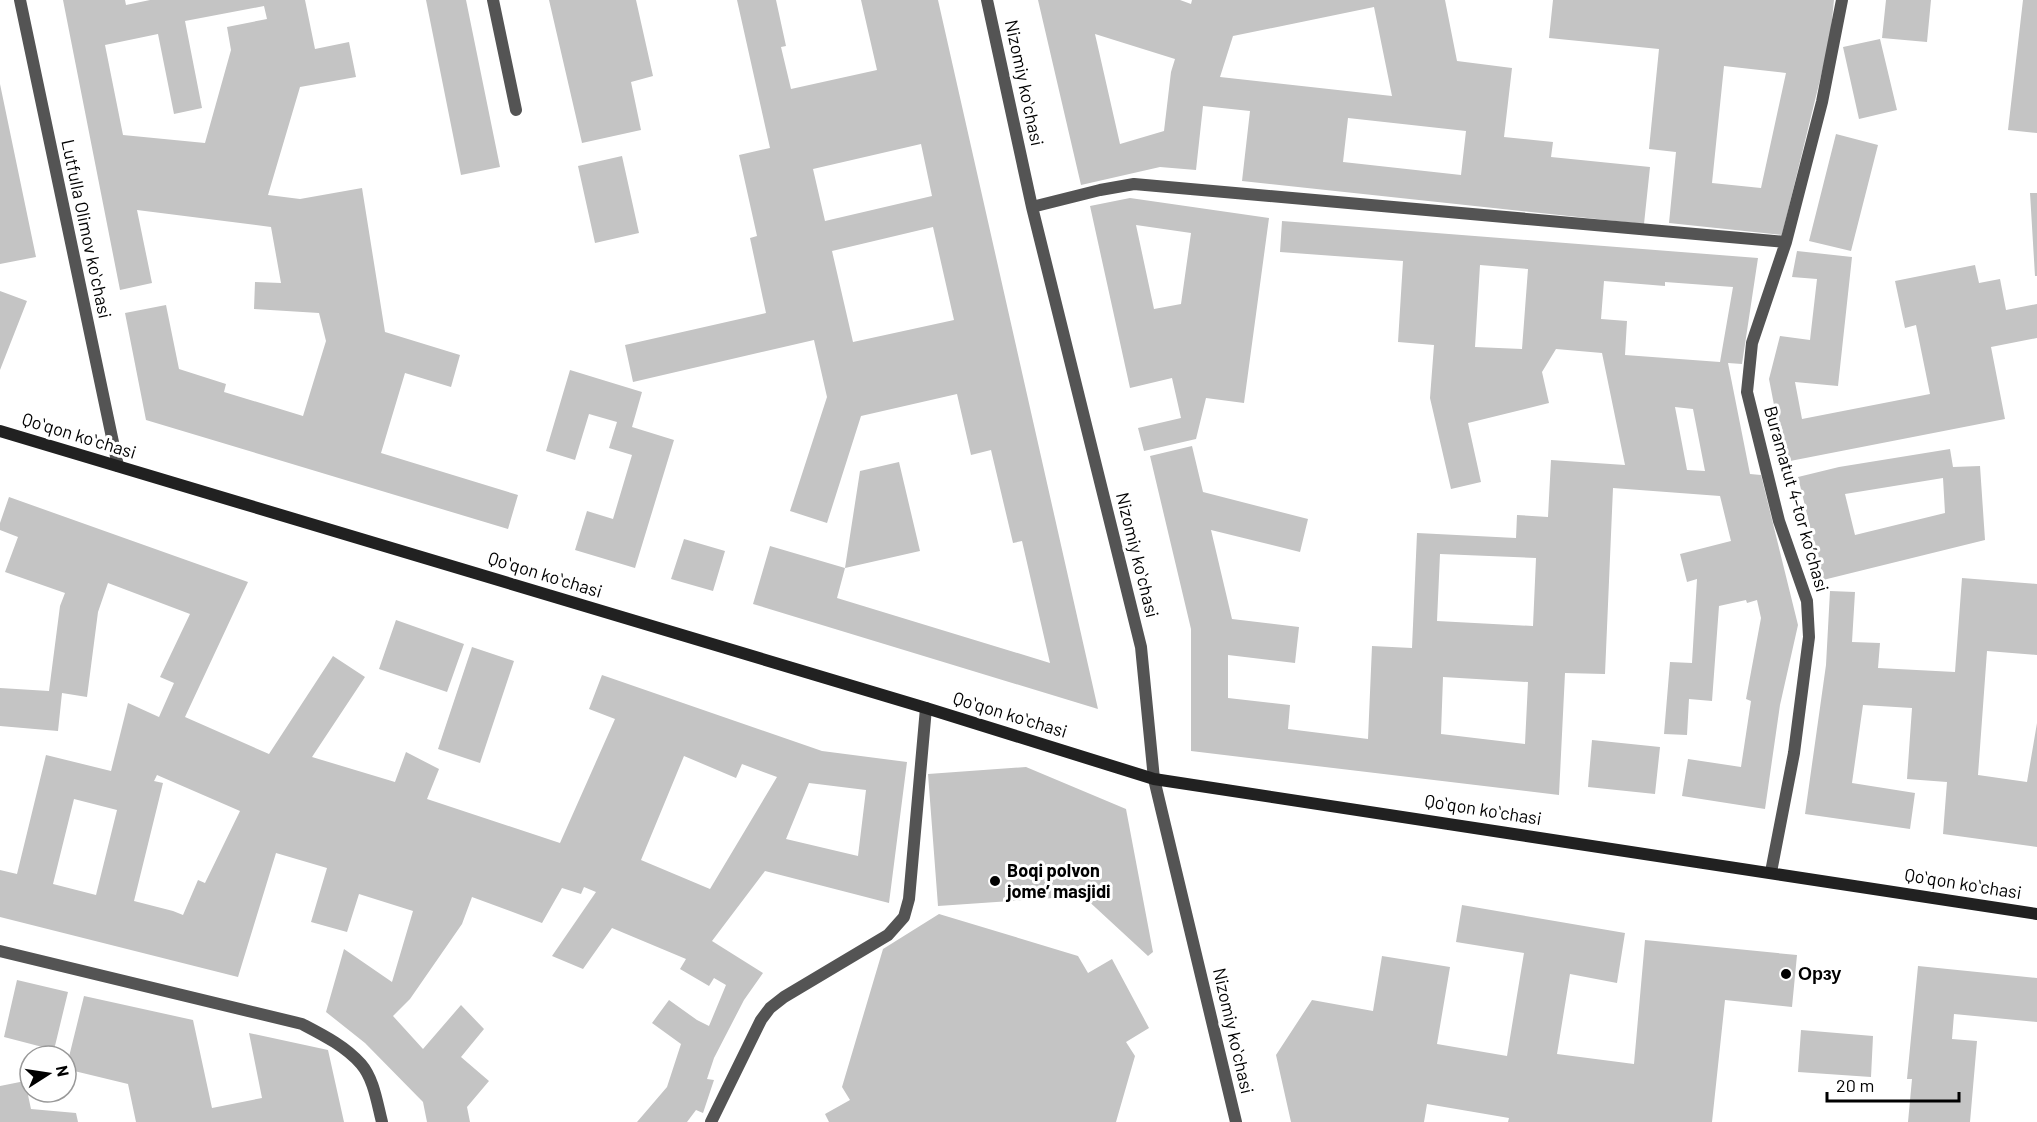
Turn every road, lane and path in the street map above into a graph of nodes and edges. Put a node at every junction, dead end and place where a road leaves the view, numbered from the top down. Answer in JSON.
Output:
{"nodes":[{"id":1,"x":20,"y":0,"type":"edge"},
{"id":2,"x":493,"y":0,"type":"edge"},
{"id":3,"x":987,"y":0,"type":"edge"},
{"id":4,"x":1842,"y":0,"type":"edge"},
{"id":5,"x":516,"y":110,"type":"dead end"},
{"id":6,"x":1032,"y":207,"type":"junction"},
{"id":7,"x":1786,"y":242,"type":"junction"},
{"id":8,"x":0,"y":431,"type":"edge"},
{"id":9,"x":118,"y":466,"type":"junction"},
{"id":10,"x":926,"y":708,"type":"junction"},
{"id":11,"x":1154,"y":779,"type":"junction"},
{"id":12,"x":1771,"y":872,"type":"junction"},
{"id":13,"x":2037,"y":914,"type":"edge"},
{"id":14,"x":0,"y":951,"type":"edge"},
{"id":15,"x":382,"y":1122,"type":"edge"},
{"id":16,"x":711,"y":1122,"type":"edge"},
{"id":17,"x":1236,"y":1122,"type":"edge"}],
"edges":[{"from":1,"to":9,"type":"street","name":"Lutfulla Olimov koʻchasi"},
{"from":2,"to":5,"type":"street"},
{"from":3,"to":6,"type":"street","name":"Nizomiy koʻchasi"},
{"from":4,"to":7,"type":"street","name":"Buramatut 4-tor koʼchasi"},
{"from":6,"to":7,"type":"street"},
{"from":6,"to":11,"type":"street","name":"Nizomiy koʻchasi"},
{"from":7,"to":12,"type":"street","name":"Buramatut 4-tor koʼchasi"},
{"from":8,"to":9,"type":"main road","name":"Qoʻqon koʻchasi"},
{"from":9,"to":10,"type":"main road","name":"Qoʻqon koʻchasi"},
{"from":10,"to":11,"type":"main road","name":"Qoʻqon koʻchasi"},
{"from":10,"to":16,"type":"street"},
{"from":11,"to":12,"type":"main road","name":"Qoʻqon koʻchasi"},
{"from":11,"to":17,"type":"street","name":"Nizomiy koʻchasi"},
{"from":12,"to":13,"type":"main road","name":"Qoʻqon koʻchasi"},
{"from":14,"to":15,"type":"street"}]}
